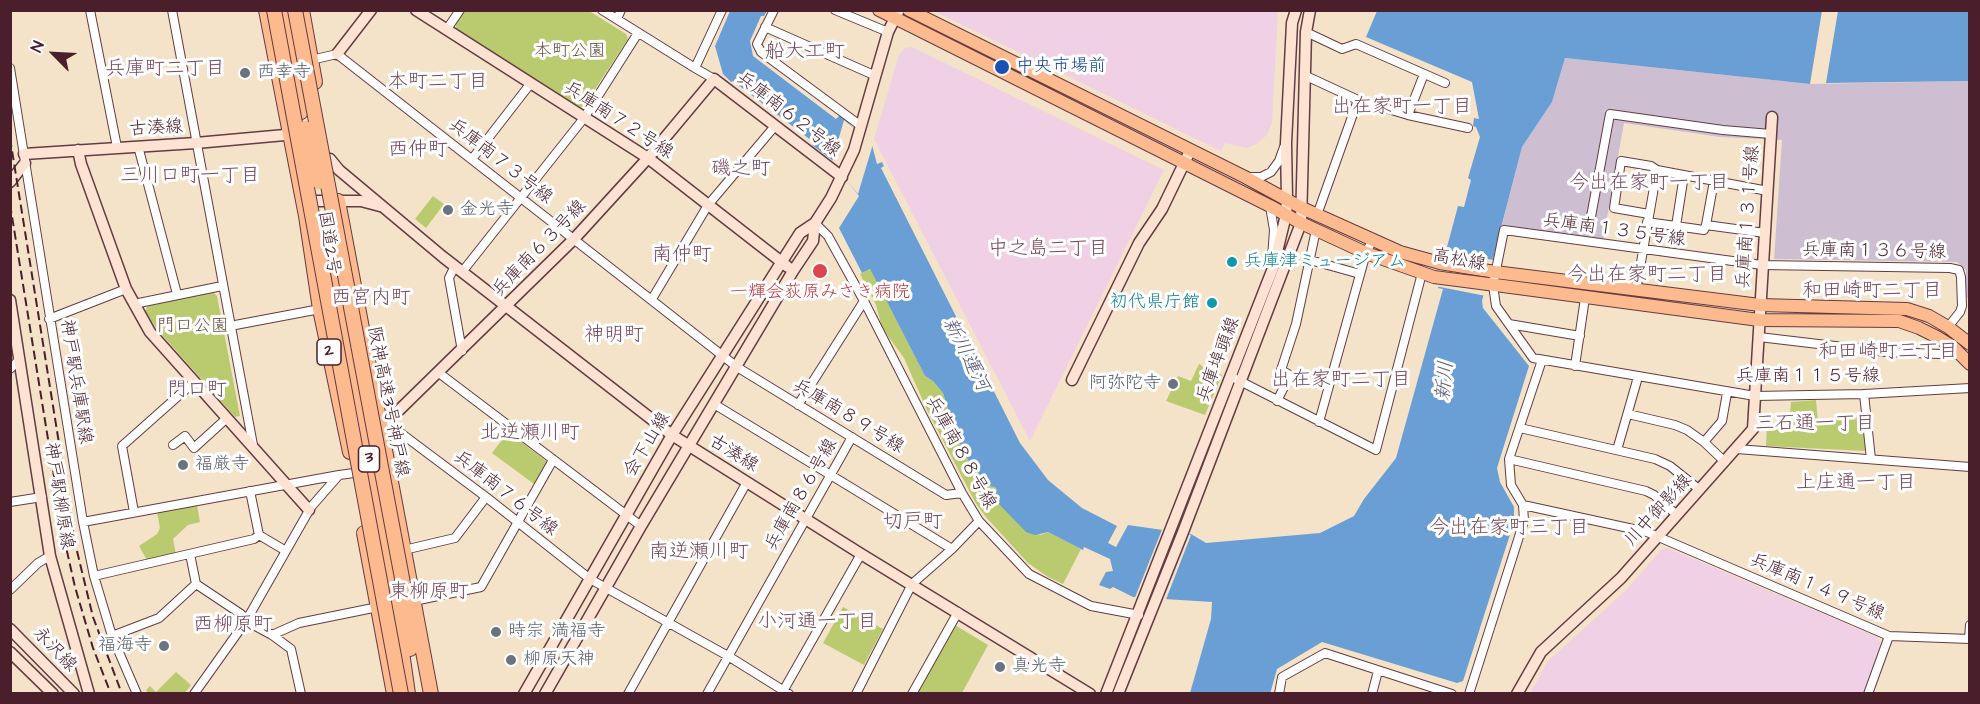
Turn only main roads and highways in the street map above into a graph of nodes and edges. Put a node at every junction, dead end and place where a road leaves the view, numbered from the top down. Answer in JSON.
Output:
{"nodes":[{"id":1,"x":266,"y":10,"type":"edge"},
{"id":2,"x":274,"y":10,"type":"edge"},
{"id":3,"x":283,"y":10,"type":"edge"},
{"id":4,"x":295,"y":10,"type":"edge"},
{"id":5,"x":302,"y":10,"type":"edge"},
{"id":6,"x":879,"y":10,"type":"edge"},
{"id":7,"x":909,"y":10,"type":"edge"},
{"id":8,"x":897,"y":14,"type":"edge"},
{"id":9,"x":313,"y":213,"type":"junction"},
{"id":10,"x":334,"y":220,"type":"junction"},
{"id":11,"x":1970,"y":344,"type":"edge"},
{"id":12,"x":1970,"y":364,"type":"edge"},
{"id":13,"x":409,"y":598,"type":"junction"},
{"id":14,"x":394,"y":693,"type":"edge"},
{"id":15,"x":401,"y":693,"type":"edge"},
{"id":16,"x":408,"y":693,"type":"edge"},
{"id":17,"x":415,"y":693,"type":"edge"},
{"id":18,"x":423,"y":693,"type":"edge"},
{"id":19,"x":431,"y":693,"type":"edge"}],
"edges":[{"from":1,"to":14,"type":"highway","name":"国道2号","number":"2"},
{"from":2,"to":9,"type":"highway","number":"3","bridge":true},
{"from":3,"to":10,"type":"highway","number":"3","bridge":true},
{"from":4,"to":10,"type":"highway","name":"阪神高速3号神戸線","number":"3","bridge":true},
{"from":5,"to":13,"type":"highway","name":"国道2号","number":"2"},
{"from":6,"to":8,"type":"main road","name":"高松線"},
{"from":7,"to":11,"type":"main road","name":"高松線"},
{"from":8,"to":12,"type":"main road","name":"高松線","bridge":true},
{"from":9,"to":15,"type":"highway","number":"3","bridge":true},
{"from":9,"to":16,"type":"highway","number":"3","bridge":true},
{"from":10,"to":13,"type":"highway","name":"阪神高速3号神戸線","number":"3","bridge":true},
{"from":13,"to":17,"type":"highway","number":"3"},
{"from":13,"to":18,"type":"highway","name":"阪神高速3号神戸線","number":"3"},
{"from":13,"to":19,"type":"highway","name":"国道2号","number":"2"}]}
